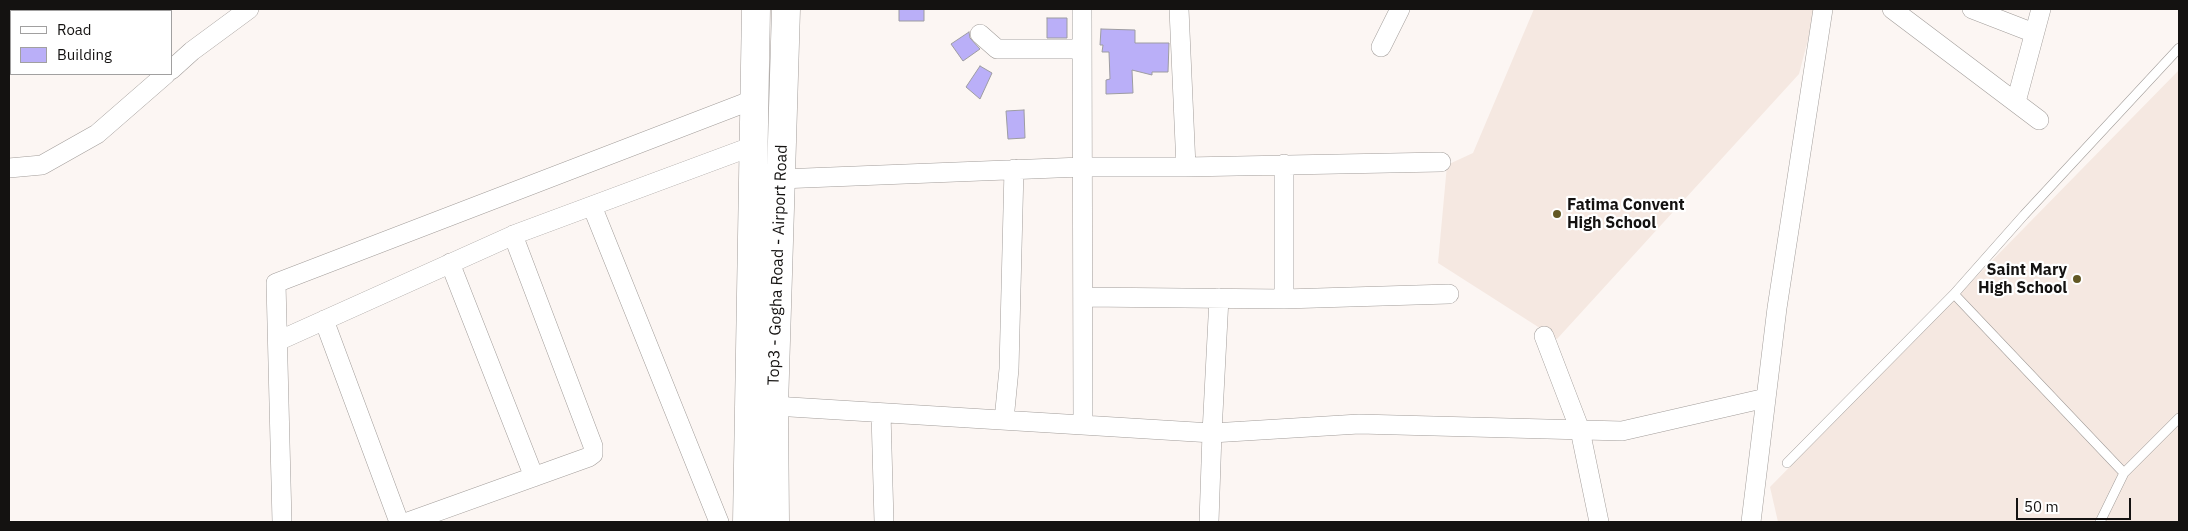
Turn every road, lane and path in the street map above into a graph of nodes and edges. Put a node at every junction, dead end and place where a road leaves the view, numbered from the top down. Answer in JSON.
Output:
{"nodes":[{"id":1,"x":249,"y":9,"type":"edge"},
{"id":2,"x":756,"y":9,"type":"edge"},
{"id":3,"x":786,"y":9,"type":"edge"},
{"id":4,"x":1082,"y":9,"type":"edge"},
{"id":5,"x":1179,"y":9,"type":"edge"},
{"id":6,"x":1400,"y":9,"type":"edge"},
{"id":7,"x":1823,"y":9,"type":"edge"},
{"id":8,"x":1892,"y":9,"type":"edge"},
{"id":9,"x":1972,"y":9,"type":"edge"},
{"id":10,"x":2041,"y":9,"type":"edge"},
{"id":11,"x":2034,"y":33,"type":"junction"},
{"id":12,"x":980,"y":34,"type":"dead end"},
{"id":13,"x":1381,"y":46,"type":"dead end"},
{"id":14,"x":2179,"y":48,"type":"edge"},
{"id":15,"x":1082,"y":49,"type":"junction"},
{"id":16,"x":172,"y":69,"type":"edge"},
{"id":17,"x":165,"y":75,"type":"edge"},
{"id":18,"x":755,"y":99,"type":"junction"},
{"id":19,"x":2016,"y":102,"type":"junction"},
{"id":20,"x":2039,"y":120,"type":"dead end"},
{"id":21,"x":753,"y":146,"type":"junction"},
{"id":22,"x":1441,"y":162,"type":"dead end"},
{"id":23,"x":1284,"y":164,"type":"junction"},
{"id":24,"x":1082,"y":167,"type":"junction"},
{"id":25,"x":1186,"y":167,"type":"junction"},
{"id":26,"x":9,"y":168,"type":"edge"},
{"id":27,"x":1014,"y":169,"type":"junction"},
{"id":28,"x":780,"y":179,"type":"junction"},
{"id":29,"x":592,"y":206,"type":"junction"},
{"id":30,"x":513,"y":235,"type":"junction"},
{"id":31,"x":450,"y":263,"type":"junction"},
{"id":32,"x":1449,"y":294,"type":"dead end"},
{"id":33,"x":1954,"y":294,"type":"junction"},
{"id":34,"x":1083,"y":297,"type":"junction"},
{"id":35,"x":1219,"y":298,"type":"junction"},
{"id":36,"x":1284,"y":299,"type":"junction"},
{"id":37,"x":324,"y":320,"type":"junction"},
{"id":38,"x":1544,"y":336,"type":"dead end"},
{"id":39,"x":278,"y":341,"type":"junction"},
{"id":40,"x":1766,"y":398,"type":"junction"},
{"id":41,"x":774,"y":406,"type":"junction"},
{"id":42,"x":881,"y":413,"type":"junction"},
{"id":43,"x":2179,"y":418,"type":"edge"},
{"id":44,"x":1004,"y":420,"type":"junction"},
{"id":45,"x":1083,"y":425,"type":"junction"},
{"id":46,"x":1580,"y":430,"type":"junction"},
{"id":47,"x":1212,"y":433,"type":"junction"},
{"id":48,"x":1787,"y":463,"type":"dead end"},
{"id":49,"x":2124,"y":473,"type":"junction"},
{"id":50,"x":534,"y":477,"type":"junction"},
{"id":51,"x":282,"y":522,"type":"edge"},
{"id":52,"x":399,"y":522,"type":"edge"},
{"id":53,"x":408,"y":522,"type":"edge"},
{"id":54,"x":718,"y":522,"type":"edge"},
{"id":55,"x":747,"y":522,"type":"edge"},
{"id":56,"x":775,"y":522,"type":"edge"},
{"id":57,"x":884,"y":522,"type":"edge"},
{"id":58,"x":1209,"y":522,"type":"edge"},
{"id":59,"x":1599,"y":522,"type":"edge"},
{"id":60,"x":1751,"y":522,"type":"edge"},
{"id":61,"x":2100,"y":522,"type":"edge"}],
"edges":[{"from":1,"to":16,"type":"street"},
{"from":2,"to":18,"type":"main road","name":"Top3 - Gogha Road - Airport Road"},
{"from":3,"to":28,"type":"main road","name":"Top3 - Gogha Road - Airport Road"},
{"from":4,"to":15,"type":"street"},
{"from":5,"to":25,"type":"street"},
{"from":6,"to":13,"type":"street"},
{"from":7,"to":40,"type":"street"},
{"from":8,"to":19,"type":"street"},
{"from":9,"to":11,"type":"street"},
{"from":10,"to":11,"type":"street"},
{"from":11,"to":19,"type":"street"},
{"from":12,"to":15,"type":"street"},
{"from":14,"to":33,"type":"lane"},
{"from":15,"to":24,"type":"street"},
{"from":17,"to":26,"type":"street"},
{"from":18,"to":21,"type":"main road","name":"Top3 - Gogha Road - Airport Road"},
{"from":18,"to":39,"type":"street"},
{"from":19,"to":20,"type":"street"},
{"from":21,"to":29,"type":"street"},
{"from":21,"to":55,"type":"main road","name":"Top3 - Gogha Road - Airport Road"},
{"from":22,"to":23,"type":"street"},
{"from":23,"to":25,"type":"street"},
{"from":23,"to":36,"type":"street"},
{"from":24,"to":25,"type":"street"},
{"from":24,"to":27,"type":"street"},
{"from":24,"to":34,"type":"street"},
{"from":27,"to":28,"type":"street"},
{"from":27,"to":44,"type":"street"},
{"from":28,"to":41,"type":"main road","name":"Top3 - Gogha Road - Airport Road"},
{"from":29,"to":30,"type":"street"},
{"from":29,"to":54,"type":"street"},
{"from":30,"to":31,"type":"street"},
{"from":30,"to":50,"type":"street"},
{"from":31,"to":37,"type":"street"},
{"from":31,"to":50,"type":"street"},
{"from":32,"to":36,"type":"street"},
{"from":33,"to":48,"type":"lane"},
{"from":33,"to":49,"type":"lane"},
{"from":34,"to":35,"type":"street"},
{"from":34,"to":45,"type":"street"},
{"from":35,"to":36,"type":"street"},
{"from":35,"to":47,"type":"street"},
{"from":37,"to":39,"type":"street"},
{"from":37,"to":52,"type":"street"},
{"from":38,"to":46,"type":"street"},
{"from":39,"to":51,"type":"street"},
{"from":40,"to":46,"type":"street"},
{"from":40,"to":60,"type":"street"},
{"from":41,"to":42,"type":"street"},
{"from":41,"to":56,"type":"main road","name":"Top3 - Gogha Road - Airport Road"},
{"from":42,"to":44,"type":"street"},
{"from":42,"to":57,"type":"street"},
{"from":43,"to":49,"type":"lane"},
{"from":44,"to":45,"type":"street"},
{"from":45,"to":47,"type":"street"},
{"from":46,"to":47,"type":"street"},
{"from":46,"to":59,"type":"street"},
{"from":47,"to":58,"type":"street"},
{"from":49,"to":61,"type":"lane"},
{"from":50,"to":53,"type":"street"}]}
